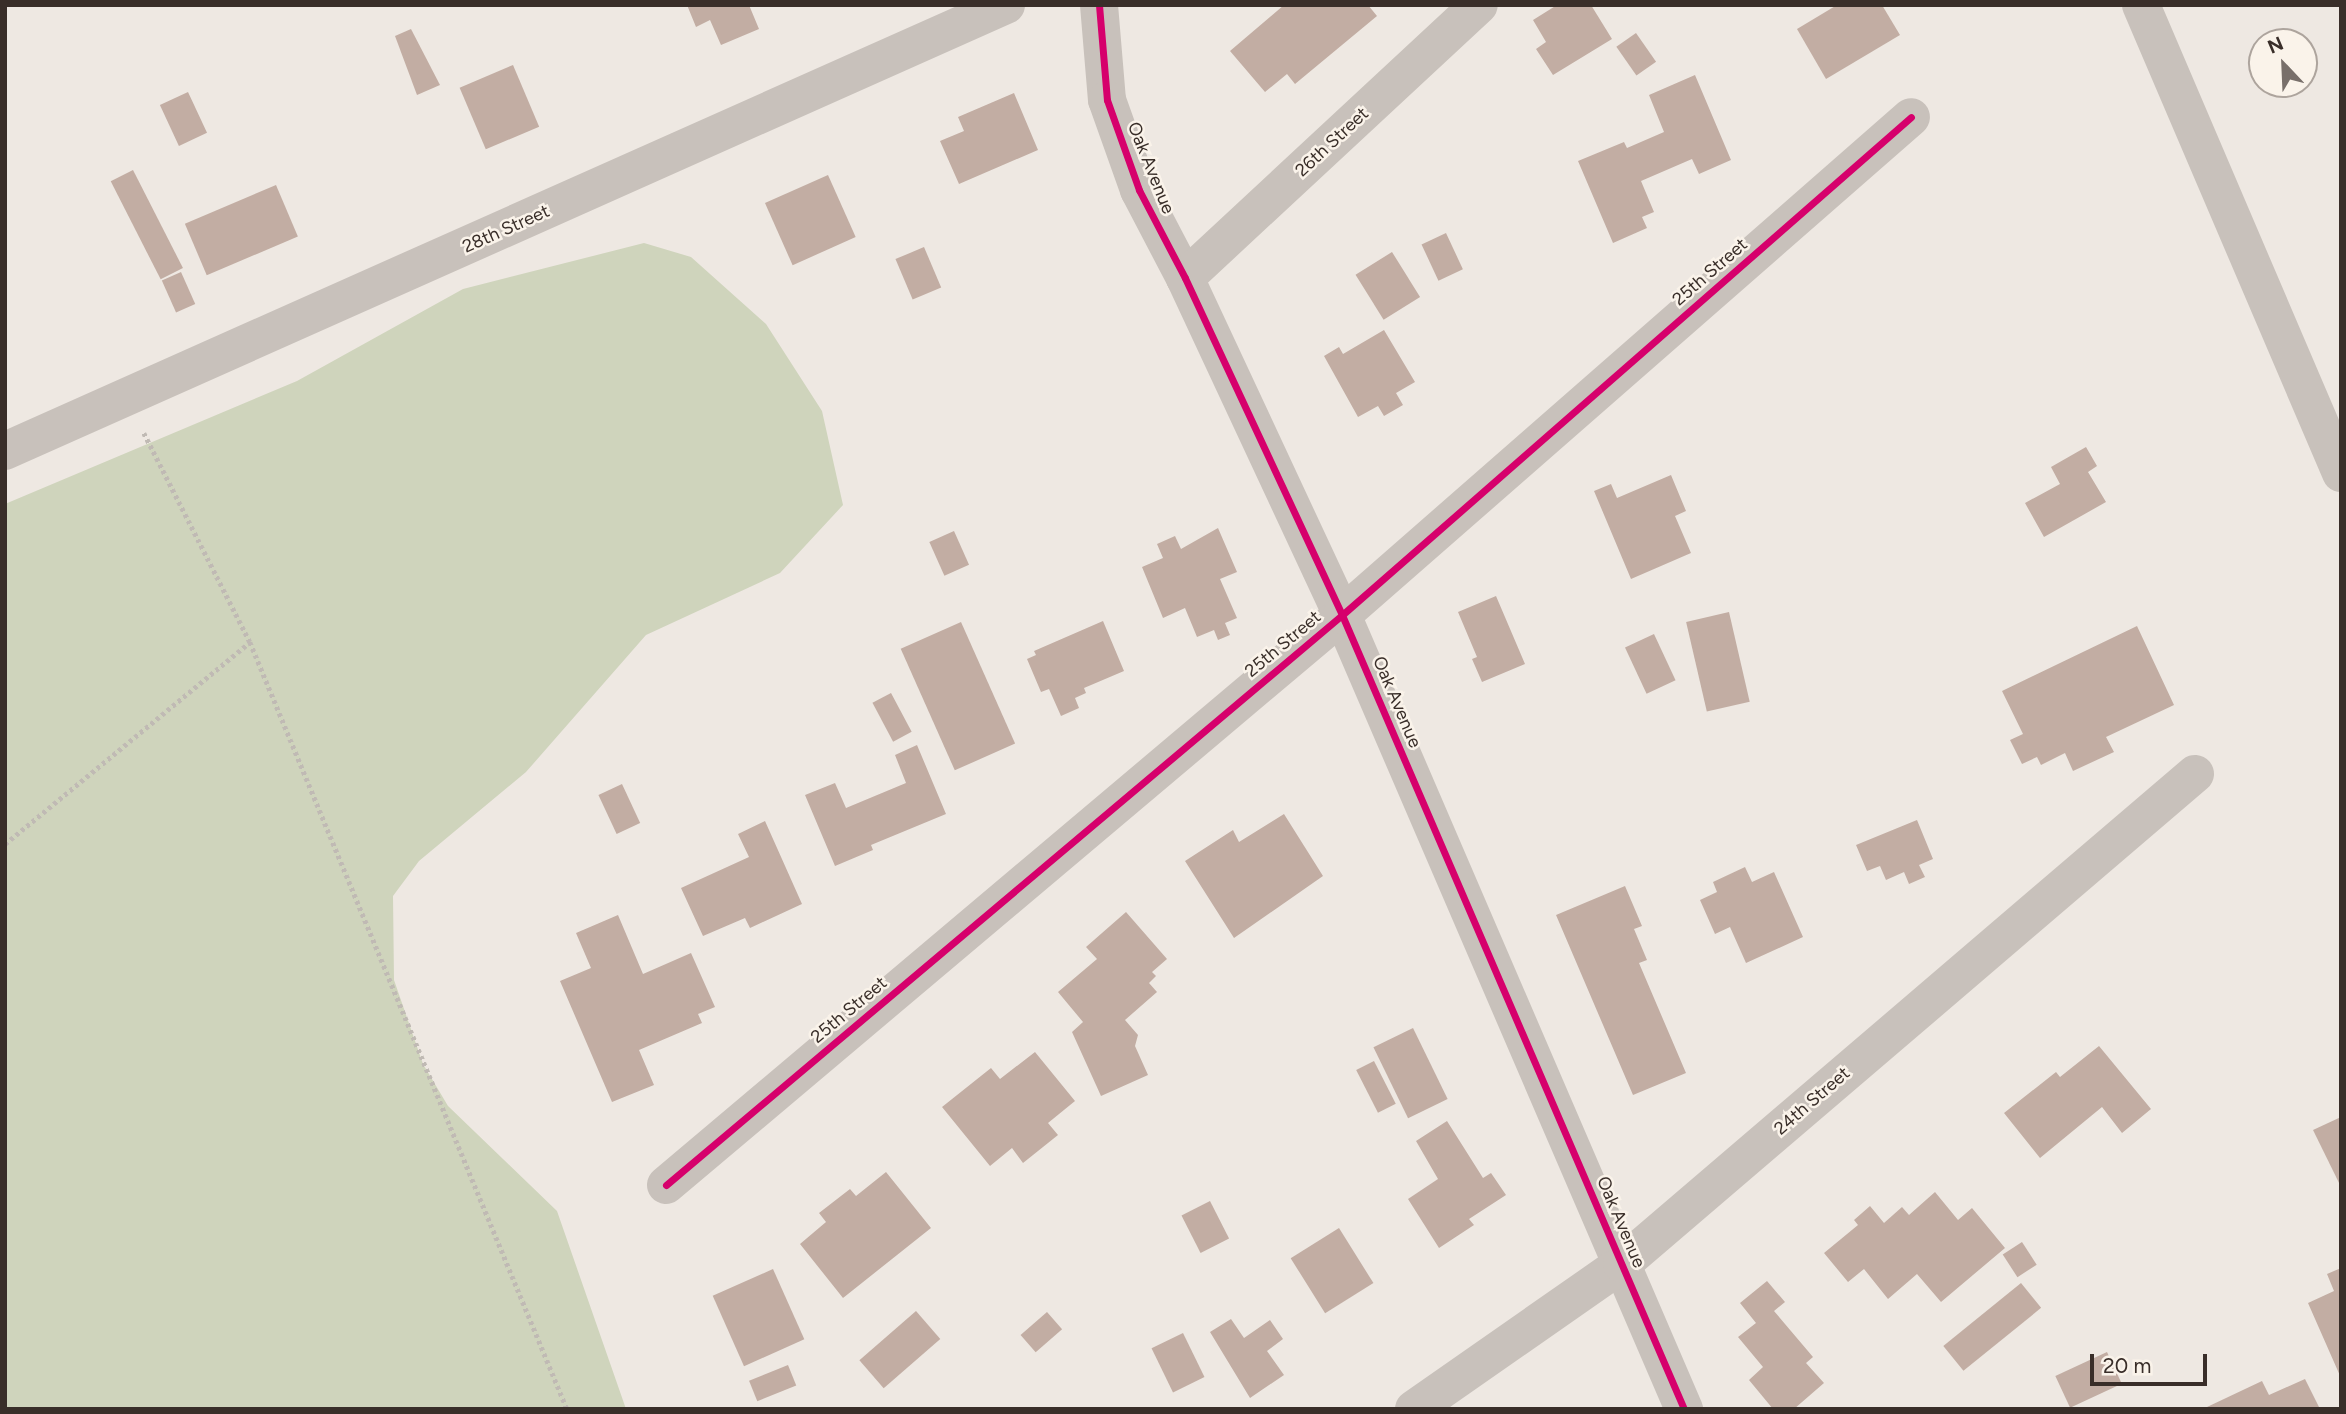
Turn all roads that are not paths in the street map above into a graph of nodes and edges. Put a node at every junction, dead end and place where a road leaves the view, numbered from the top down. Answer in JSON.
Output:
{"nodes":[{"id":1,"x":1006,"y":5,"type":"edge"},
{"id":2,"x":1099,"y":5,"type":"edge"},
{"id":3,"x":1479,"y":5,"type":"edge"},
{"id":4,"x":2141,"y":5,"type":"edge"},
{"id":5,"x":1911,"y":117,"type":"dead end"},
{"id":6,"x":1185,"y":278,"type":"junction"},
{"id":7,"x":5,"y":451,"type":"edge"},
{"id":8,"x":2341,"y":473,"type":"edge"},
{"id":9,"x":1342,"y":615,"type":"junction"},
{"id":10,"x":2196,"y":774,"type":"dead end"},
{"id":11,"x":666,"y":1185,"type":"dead end"},
{"id":12,"x":1622,"y":1264,"type":"junction"},
{"id":13,"x":1414,"y":1409,"type":"edge"},
{"id":14,"x":1684,"y":1409,"type":"edge"}],
"edges":[{"from":1,"to":7,"type":"street","name":"28th Street"},
{"from":2,"to":6,"type":"street","name":"Oak Avenue"},
{"from":3,"to":6,"type":"street","name":"26th Street"},
{"from":4,"to":8,"type":"street"},
{"from":5,"to":9,"type":"street","name":"25th Street"},
{"from":6,"to":9,"type":"street","name":"Oak Avenue"},
{"from":9,"to":11,"type":"street","name":"25th Street"},
{"from":9,"to":12,"type":"street","name":"Oak Avenue"},
{"from":10,"to":12,"type":"street","name":"24th Street"},
{"from":12,"to":13,"type":"street","name":"24th Street"},
{"from":12,"to":14,"type":"street","name":"Oak Avenue"}]}
